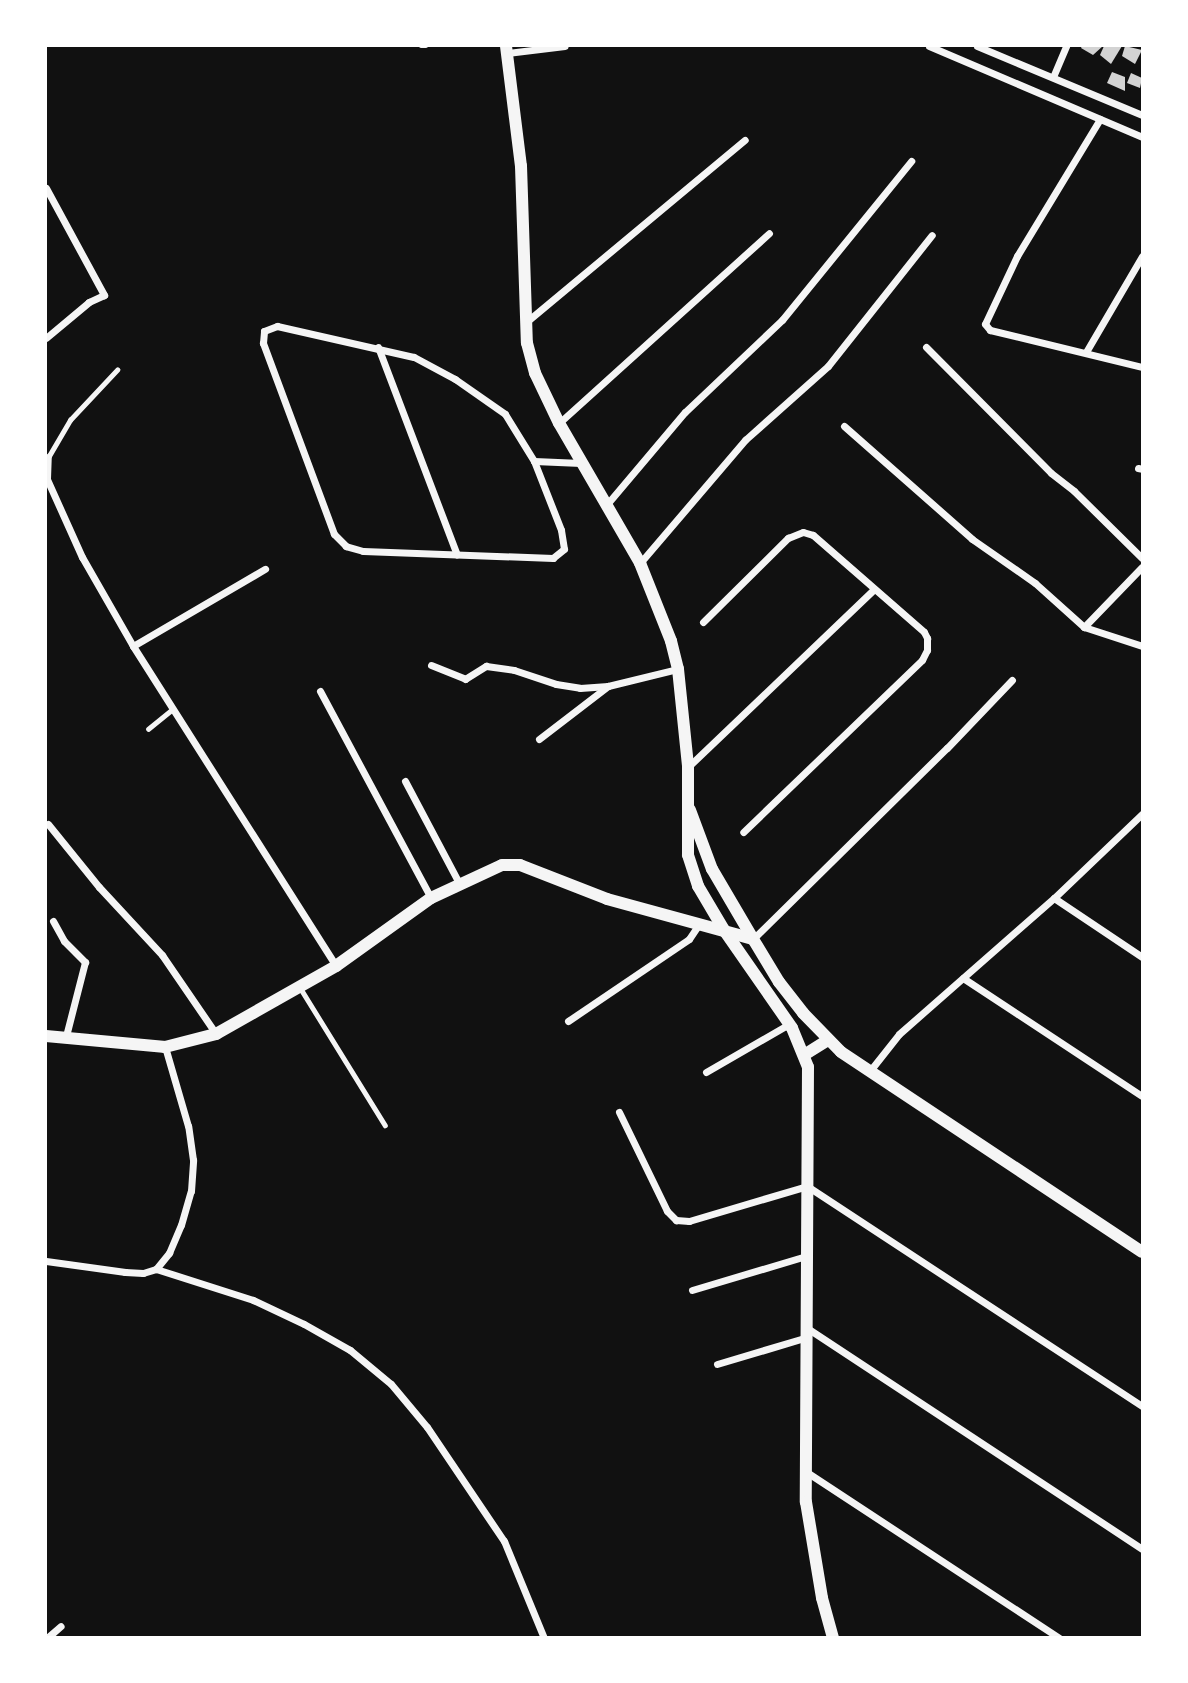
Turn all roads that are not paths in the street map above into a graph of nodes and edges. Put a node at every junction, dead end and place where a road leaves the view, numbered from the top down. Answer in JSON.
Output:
{"nodes":[{"id":1,"x":565,"y":46,"type":"edge"},
{"id":2,"x":929,"y":46,"type":"edge"},
{"id":3,"x":977,"y":46,"type":"edge"},
{"id":4,"x":1066,"y":46,"type":"edge"},
{"id":5,"x":507,"y":49,"type":"edge"},
{"id":6,"x":1053,"y":78,"type":"junction"},
{"id":7,"x":1141,"y":112,"type":"edge"},
{"id":8,"x":1100,"y":119,"type":"junction"},
{"id":9,"x":1143,"y":137,"type":"edge"},
{"id":10,"x":745,"y":140,"type":"dead end"},
{"id":11,"x":911,"y":161,"type":"dead end"},
{"id":12,"x":46,"y":188,"type":"edge"},
{"id":13,"x":769,"y":233,"type":"dead end"},
{"id":14,"x":933,"y":235,"type":"dead end"},
{"id":15,"x":1143,"y":256,"type":"edge"},
{"id":16,"x":525,"y":323,"type":"junction"},
{"id":17,"x":46,"y":338,"type":"edge"},
{"id":18,"x":378,"y":347,"type":"junction"},
{"id":19,"x":926,"y":347,"type":"dead end"},
{"id":20,"x":1086,"y":352,"type":"junction"},
{"id":21,"x":1143,"y":367,"type":"edge"},
{"id":22,"x":117,"y":370,"type":"dead end"},
{"id":23,"x":559,"y":423,"type":"junction"},
{"id":24,"x":844,"y":426,"type":"dead end"},
{"id":25,"x":534,"y":461,"type":"junction"},
{"id":26,"x":581,"y":463,"type":"junction"},
{"id":27,"x":47,"y":479,"type":"edge"},
{"id":28,"x":608,"y":503,"type":"junction"},
{"id":29,"x":457,"y":555,"type":"junction"},
{"id":30,"x":1143,"y":558,"type":"edge"},
{"id":31,"x":640,"y":563,"type":"junction"},
{"id":32,"x":1143,"y":567,"type":"edge"},
{"id":33,"x":265,"y":569,"type":"dead end"},
{"id":34,"x":874,"y":589,"type":"junction"},
{"id":35,"x":703,"y":622,"type":"dead end"},
{"id":36,"x":1084,"y":627,"type":"junction"},
{"id":37,"x":133,"y":646,"type":"junction"},
{"id":38,"x":1143,"y":646,"type":"edge"},
{"id":39,"x":431,"y":666,"type":"dead end"},
{"id":40,"x":678,"y":669,"type":"junction"},
{"id":41,"x":1012,"y":680,"type":"dead end"},
{"id":42,"x":608,"y":686,"type":"junction"},
{"id":43,"x":320,"y":691,"type":"dead end"},
{"id":44,"x":174,"y":709,"type":"junction"},
{"id":45,"x":148,"y":729,"type":"dead end"},
{"id":46,"x":539,"y":739,"type":"dead end"},
{"id":47,"x":688,"y":766,"type":"junction"},
{"id":48,"x":405,"y":781,"type":"dead end"},
{"id":49,"x":688,"y":803,"type":"junction"},
{"id":50,"x":1143,"y":814,"type":"edge"},
{"id":51,"x":48,"y":824,"type":"dead end"},
{"id":52,"x":743,"y":832,"type":"dead end"},
{"id":53,"x":459,"y":883,"type":"junction"},
{"id":54,"x":431,"y":898,"type":"junction"},
{"id":55,"x":1054,"y":898,"type":"junction"},
{"id":56,"x":53,"y":921,"type":"dead end"},
{"id":57,"x":699,"y":924,"type":"junction"},
{"id":58,"x":724,"y":930,"type":"junction"},
{"id":59,"x":753,"y":939,"type":"junction"},
{"id":60,"x":1143,"y":957,"type":"edge"},
{"id":61,"x":336,"y":966,"type":"junction"},
{"id":62,"x":963,"y":978,"type":"junction"},
{"id":63,"x":300,"y":986,"type":"junction"},
{"id":64,"x":568,"y":1021,"type":"dead end"},
{"id":65,"x":789,"y":1024,"type":"junction"},
{"id":66,"x":216,"y":1034,"type":"junction"},
{"id":67,"x":46,"y":1036,"type":"edge"},
{"id":68,"x":66,"y":1036,"type":"junction"},
{"id":69,"x":828,"y":1040,"type":"junction"},
{"id":70,"x":164,"y":1048,"type":"junction"},
{"id":71,"x":804,"y":1055,"type":"junction"},
{"id":72,"x":706,"y":1072,"type":"dead end"},
{"id":73,"x":869,"y":1072,"type":"junction"},
{"id":74,"x":1143,"y":1096,"type":"edge"},
{"id":75,"x":620,"y":1112,"type":"dead end"},
{"id":76,"x":385,"y":1125,"type":"dead end"},
{"id":77,"x":807,"y":1186,"type":"junction"},
{"id":78,"x":1143,"y":1252,"type":"edge"},
{"id":79,"x":806,"y":1256,"type":"junction"},
{"id":80,"x":46,"y":1261,"type":"edge"},
{"id":81,"x":156,"y":1269,"type":"junction"},
{"id":82,"x":692,"y":1290,"type":"dead end"},
{"id":83,"x":805,"y":1332,"type":"junction"},
{"id":84,"x":717,"y":1364,"type":"dead end"},
{"id":85,"x":1143,"y":1406,"type":"edge"},
{"id":86,"x":805,"y":1471,"type":"junction"},
{"id":87,"x":1143,"y":1549,"type":"edge"},
{"id":88,"x":61,"y":1626,"type":"dead end"},
{"id":89,"x":831,"y":1633,"type":"edge"},
{"id":90,"x":47,"y":1637,"type":"edge"},
{"id":91,"x":544,"y":1637,"type":"edge"},
{"id":92,"x":843,"y":1637,"type":"edge"},
{"id":93,"x":1059,"y":1637,"type":"edge"}],
"edges":[{"from":1,"to":5,"type":"street"},
{"from":2,"to":8,"type":"street"},
{"from":3,"to":6,"type":"street"},
{"from":4,"to":6,"type":"street"},
{"from":5,"to":16,"type":"main road"},
{"from":6,"to":7,"type":"street"},
{"from":8,"to":9,"type":"street"},
{"from":8,"to":20,"type":"street"},
{"from":10,"to":16,"type":"street"},
{"from":11,"to":28,"type":"street"},
{"from":12,"to":17,"type":"street"},
{"from":13,"to":23,"type":"street"},
{"from":14,"to":31,"type":"street"},
{"from":15,"to":20,"type":"street"},
{"from":16,"to":23,"type":"main road"},
{"from":18,"to":25,"type":"street"},
{"from":18,"to":29,"type":"street"},
{"from":18,"to":29,"type":"street"},
{"from":19,"to":30,"type":"street"},
{"from":20,"to":21,"type":"street"},
{"from":22,"to":27,"type":"lane"},
{"from":23,"to":26,"type":"main road"},
{"from":24,"to":36,"type":"street"},
{"from":25,"to":26,"type":"street"},
{"from":25,"to":29,"type":"street"},
{"from":26,"to":28,"type":"main road"},
{"from":27,"to":37,"type":"street"},
{"from":28,"to":31,"type":"main road"},
{"from":31,"to":40,"type":"main road"},
{"from":32,"to":36,"type":"street"},
{"from":33,"to":37,"type":"street"},
{"from":34,"to":35,"type":"street"},
{"from":34,"to":47,"type":"street"},
{"from":34,"to":52,"type":"street"},
{"from":36,"to":38,"type":"street"},
{"from":37,"to":44,"type":"street"},
{"from":39,"to":42,"type":"street"},
{"from":40,"to":42,"type":"street"},
{"from":40,"to":47,"type":"main road"},
{"from":41,"to":59,"type":"street"},
{"from":42,"to":46,"type":"street"},
{"from":43,"to":54,"type":"street"},
{"from":44,"to":45,"type":"lane"},
{"from":44,"to":61,"type":"street"},
{"from":47,"to":49,"type":"main road"},
{"from":48,"to":53,"type":"street"},
{"from":49,"to":58,"type":"main road"},
{"from":49,"to":59,"type":"main road"},
{"from":50,"to":55,"type":"street"},
{"from":51,"to":66,"type":"street"},
{"from":53,"to":54,"type":"main road"},
{"from":53,"to":57,"type":"main road"},
{"from":54,"to":61,"type":"main road"},
{"from":55,"to":60,"type":"street"},
{"from":55,"to":62,"type":"street"},
{"from":56,"to":68,"type":"street"},
{"from":57,"to":58,"type":"main road"},
{"from":57,"to":64,"type":"street"},
{"from":58,"to":59,"type":"main road"},
{"from":58,"to":65,"type":"main road"},
{"from":59,"to":69,"type":"main road"},
{"from":61,"to":63,"type":"main road"},
{"from":62,"to":73,"type":"street"},
{"from":62,"to":74,"type":"street"},
{"from":63,"to":66,"type":"main road"},
{"from":63,"to":76,"type":"lane"},
{"from":65,"to":71,"type":"main road"},
{"from":65,"to":72,"type":"street"},
{"from":66,"to":70,"type":"main road"},
{"from":67,"to":68,"type":"main road"},
{"from":68,"to":70,"type":"main road"},
{"from":69,"to":71,"type":"main road"},
{"from":69,"to":73,"type":"main road"},
{"from":70,"to":81,"type":"street"},
{"from":71,"to":77,"type":"main road"},
{"from":73,"to":78,"type":"main road"},
{"from":75,"to":77,"type":"street"},
{"from":77,"to":79,"type":"main road"},
{"from":77,"to":85,"type":"street"},
{"from":79,"to":82,"type":"street"},
{"from":79,"to":83,"type":"main road"},
{"from":80,"to":81,"type":"street"},
{"from":81,"to":91,"type":"street"},
{"from":83,"to":84,"type":"street"},
{"from":83,"to":86,"type":"main road"},
{"from":83,"to":87,"type":"street"},
{"from":86,"to":89,"type":"main road"},
{"from":86,"to":93,"type":"street"},
{"from":88,"to":90,"type":"street"},
{"from":89,"to":92,"type":"street"}]}
